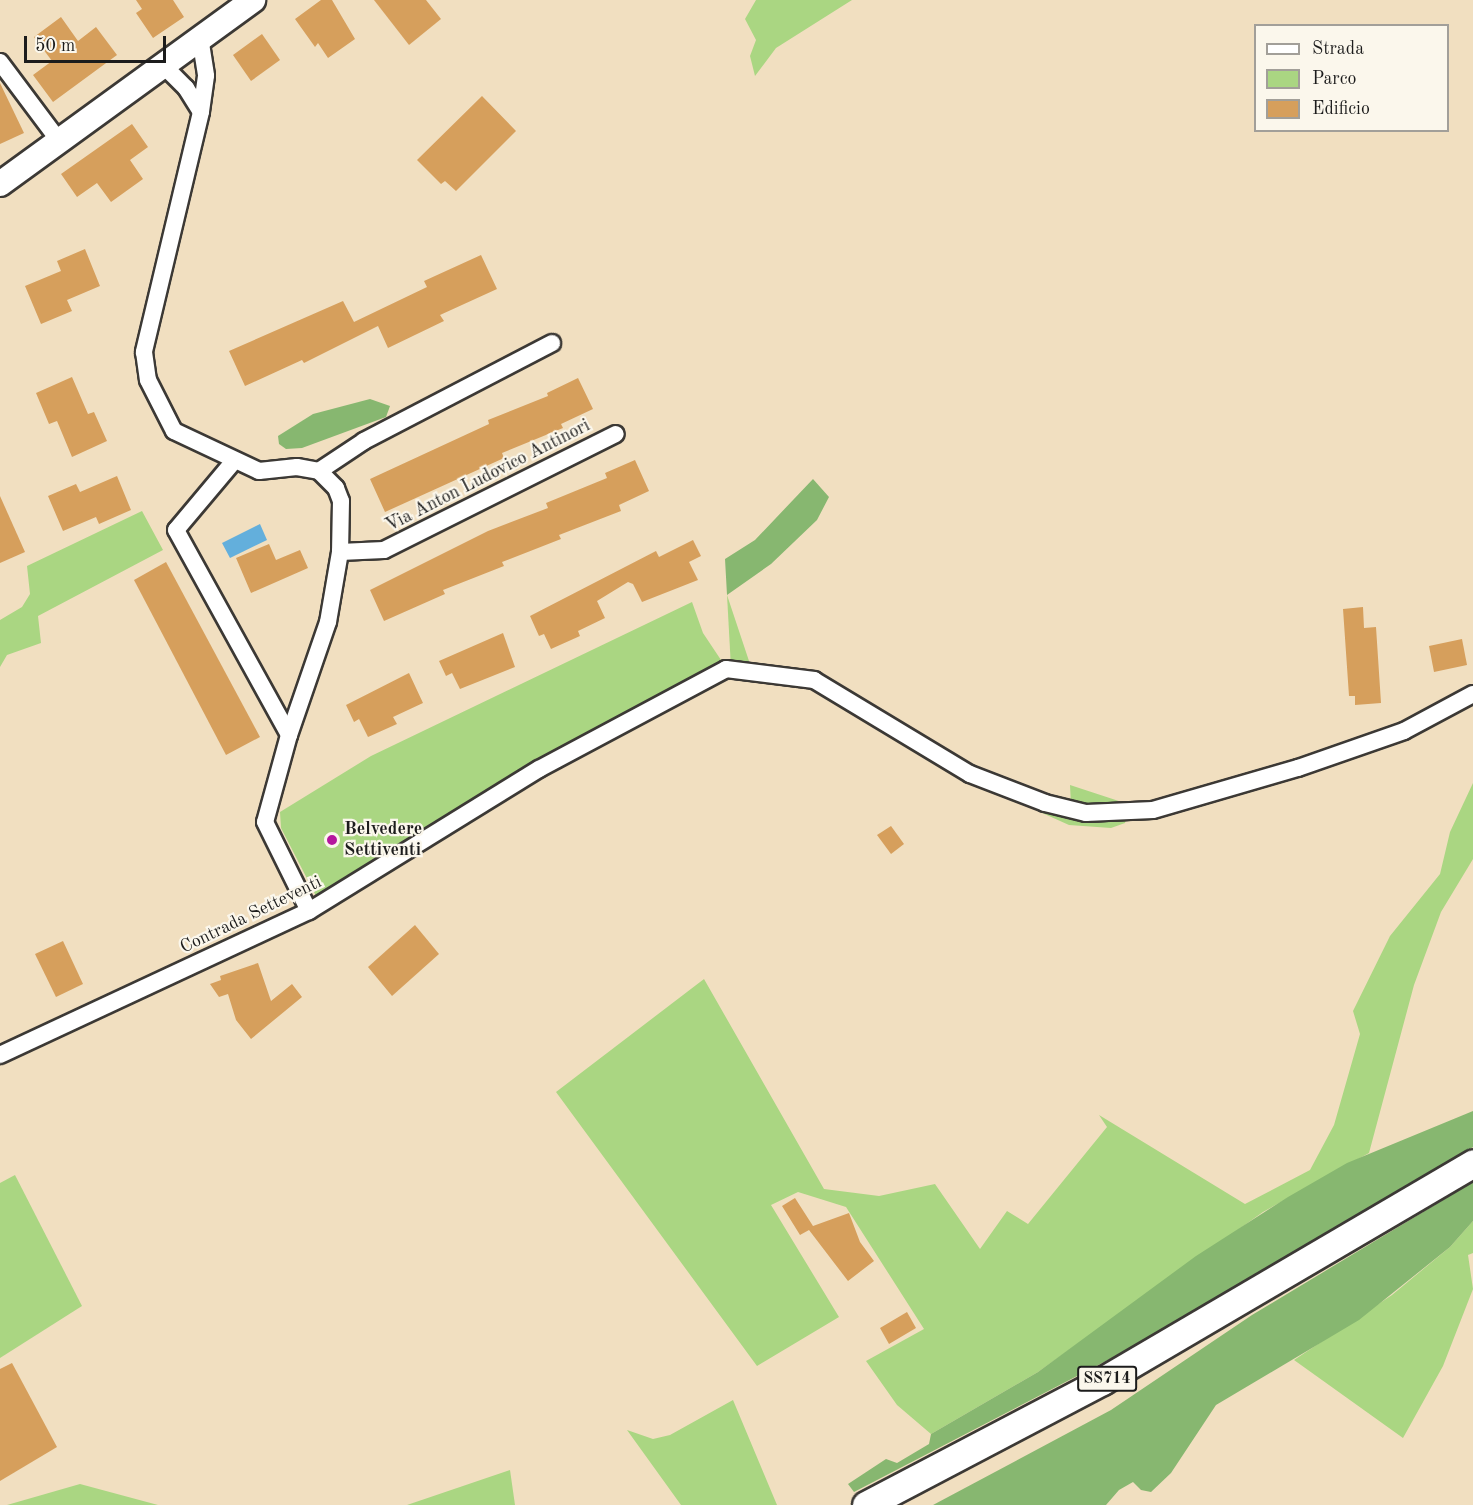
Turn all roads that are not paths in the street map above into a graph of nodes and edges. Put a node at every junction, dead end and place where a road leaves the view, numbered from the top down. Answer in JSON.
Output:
{"nodes":[{"id":1,"x":253,"y":0,"type":"edge"},
{"id":2,"x":200,"y":37,"type":"junction"},
{"id":3,"x":0,"y":62,"type":"edge"},
{"id":4,"x":163,"y":65,"type":"junction"},
{"id":5,"x":201,"y":112,"type":"junction"},
{"id":6,"x":59,"y":141,"type":"junction"},
{"id":7,"x":0,"y":184,"type":"edge"},
{"id":8,"x":552,"y":343,"type":"dead end"},
{"id":9,"x":616,"y":434,"type":"dead end"},
{"id":10,"x":234,"y":461,"type":"junction"},
{"id":11,"x":319,"y":471,"type":"junction"},
{"id":12,"x":340,"y":552,"type":"junction"},
{"id":13,"x":1473,"y":694,"type":"edge"},
{"id":14,"x":289,"y":735,"type":"junction"},
{"id":15,"x":309,"y":911,"type":"junction"},
{"id":16,"x":0,"y":1055,"type":"edge"},
{"id":17,"x":1473,"y":1163,"type":"edge"},
{"id":18,"x":946,"y":1465,"type":"junction"},
{"id":19,"x":866,"y":1505,"type":"edge"},
{"id":20,"x":886,"y":1505,"type":"edge"}],
"edges":[{"from":1,"to":2,"type":"main road"},
{"from":2,"to":4,"type":"main road"},
{"from":2,"to":5,"type":"street"},
{"from":3,"to":6,"type":"street"},
{"from":4,"to":5,"type":"street"},
{"from":4,"to":6,"type":"main road"},
{"from":5,"to":10,"type":"street"},
{"from":6,"to":7,"type":"main road"},
{"from":8,"to":11,"type":"street"},
{"from":9,"to":12,"type":"street","name":"Via Anton Ludovico Antinori"},
{"from":10,"to":11,"type":"street"},
{"from":10,"to":14,"type":"street"},
{"from":11,"to":12,"type":"street"},
{"from":12,"to":14,"type":"street"},
{"from":13,"to":15,"type":"street","name":"Contrada Setteventi"},
{"from":14,"to":15,"type":"street"},
{"from":15,"to":16,"type":"street","name":"Contrada Setteventi"},
{"from":17,"to":18,"type":"highway","number":"SS714"},
{"from":18,"to":19,"type":"highway","number":"SS714"},
{"from":18,"to":20,"type":"highway"}]}
